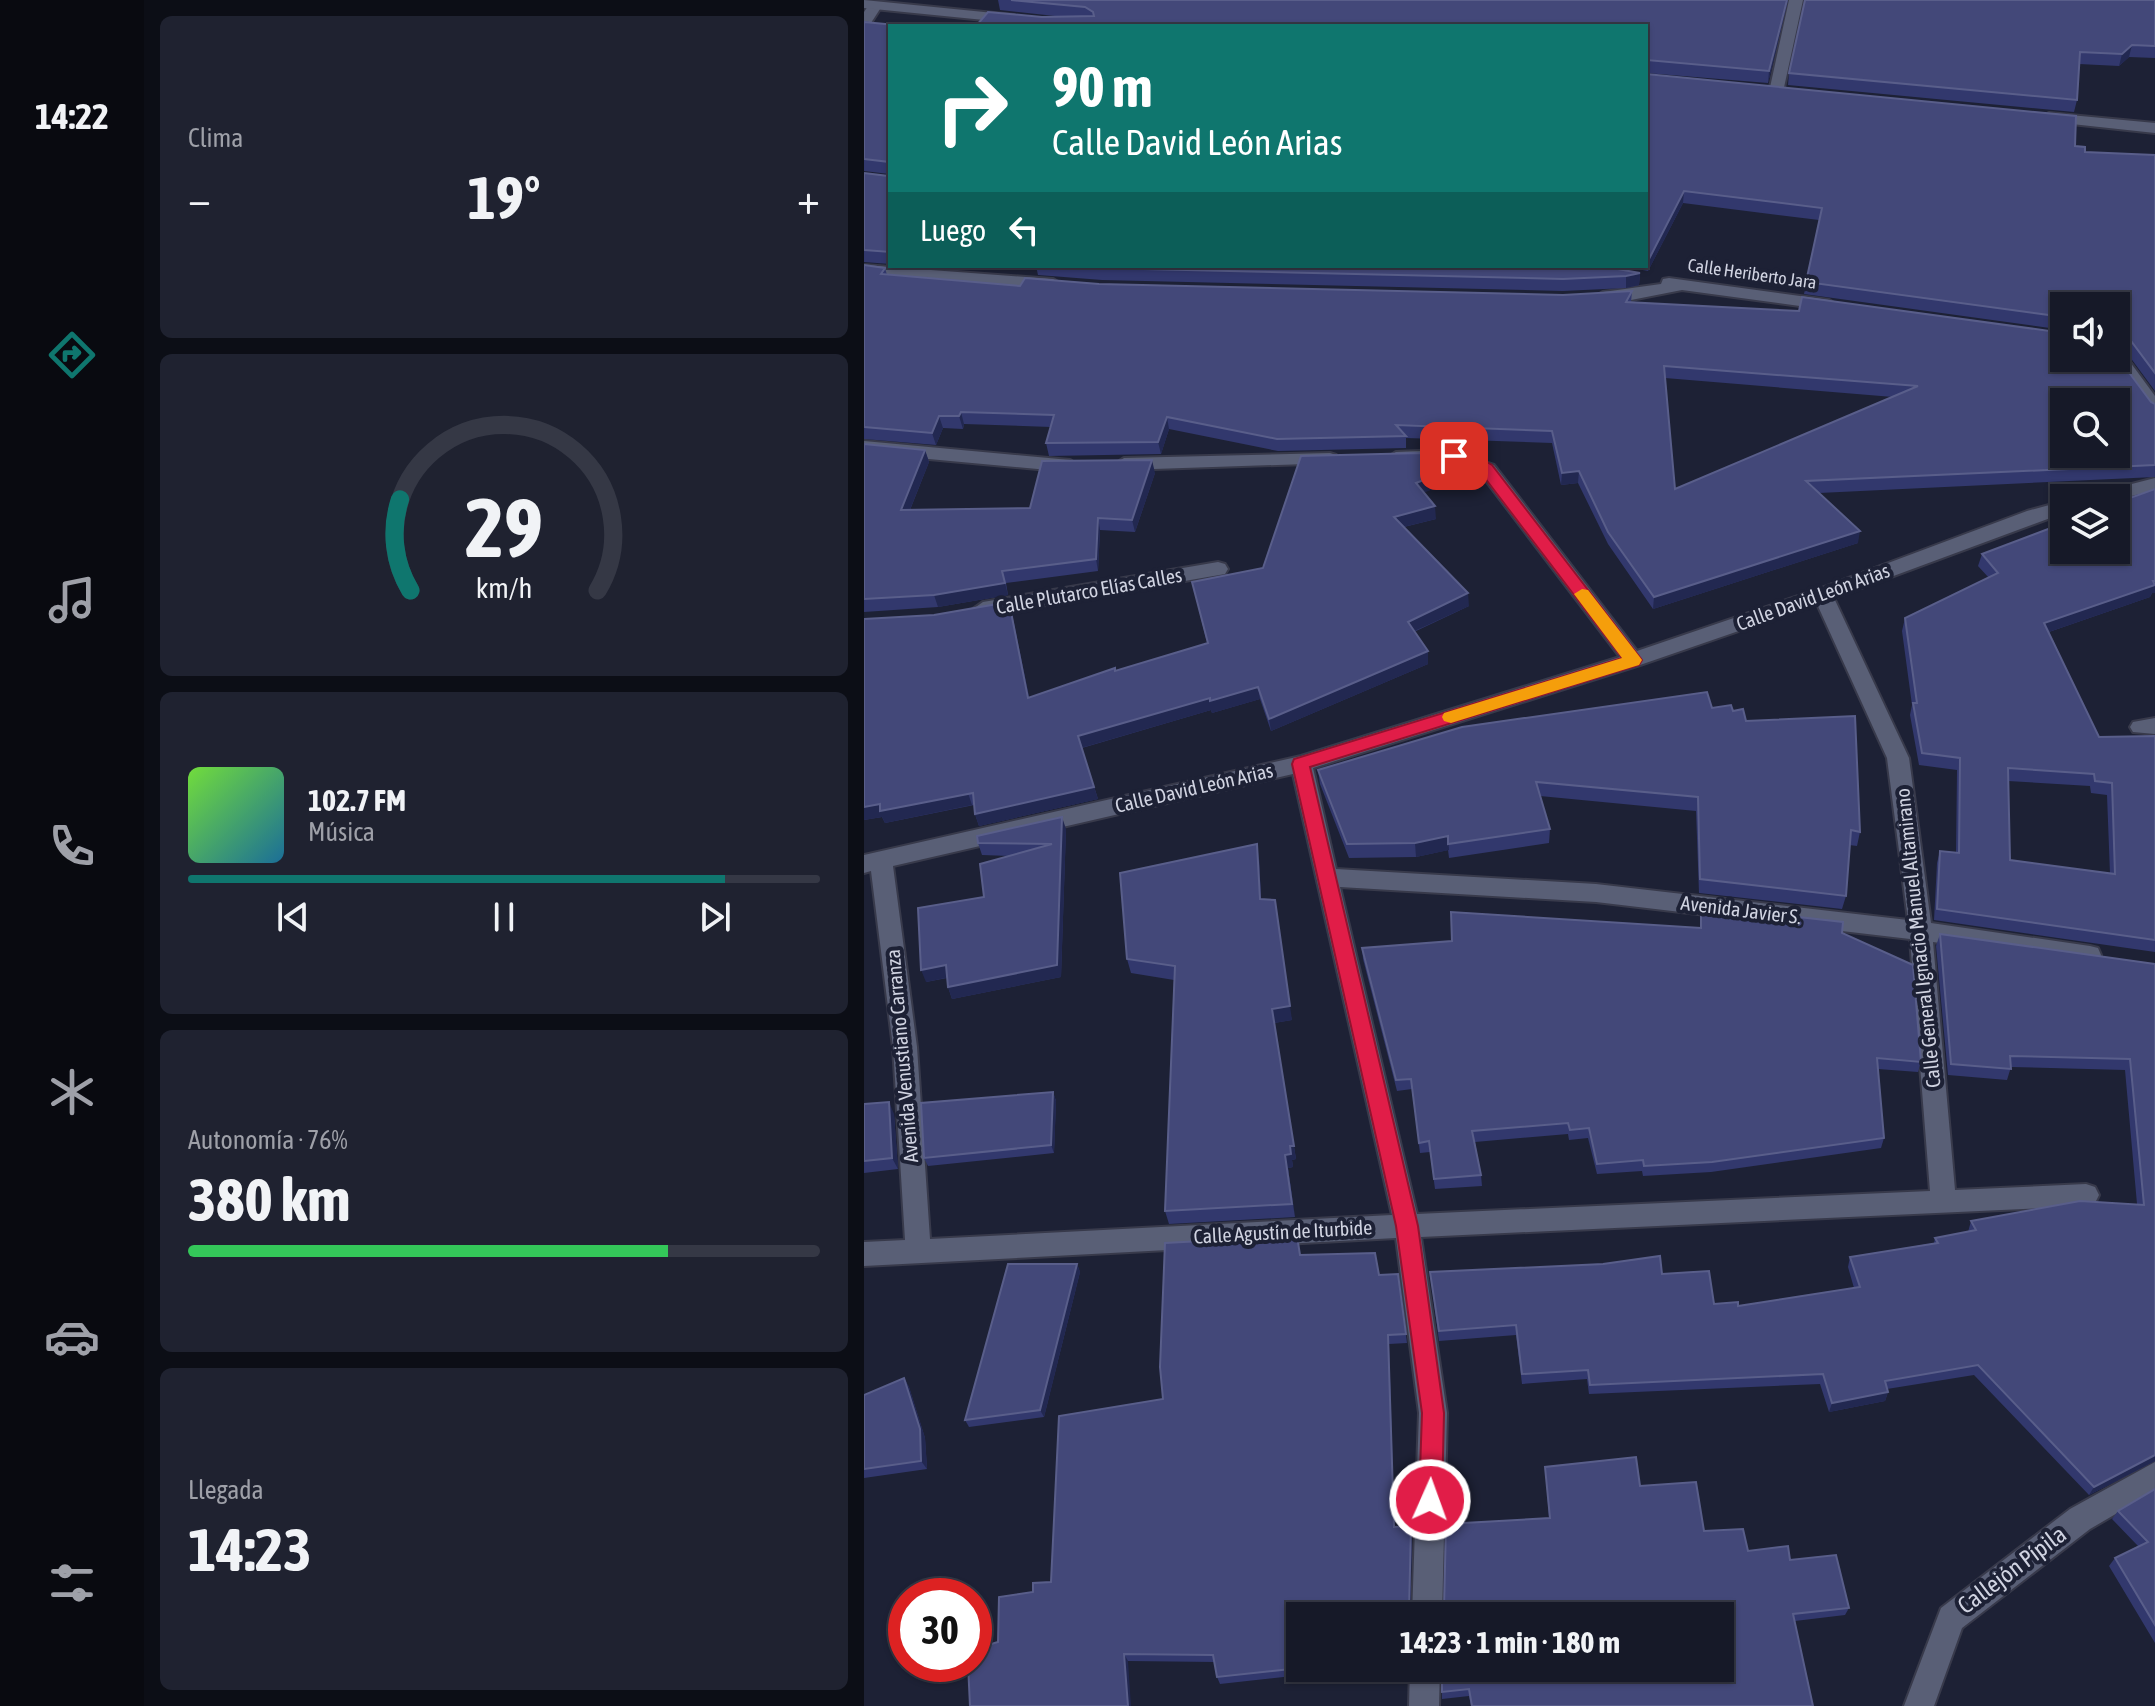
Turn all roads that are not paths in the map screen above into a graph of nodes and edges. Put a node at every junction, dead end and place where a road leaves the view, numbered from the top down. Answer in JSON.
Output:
{"nodes":[{"id":1,"x":1796,"y":0,"type":"edge"},
{"id":2,"x":870,"y":5,"type":"edge"},
{"id":3,"x":1027,"y":20,"type":"edge"},
{"id":4,"x":864,"y":23,"type":"edge"},
{"id":5,"x":1776,"y":92,"type":"edge"},
{"id":6,"x":2040,"y":117,"type":"edge"},
{"id":7,"x":2155,"y":128,"type":"edge"},
{"id":8,"x":864,"y":270,"type":"edge"},
{"id":9,"x":1636,"y":277,"type":"edge"},
{"id":10,"x":1681,"y":285,"type":"junction"},
{"id":11,"x":1072,"y":286,"type":"edge"},
{"id":12,"x":1578,"y":298,"type":"edge"},
{"id":13,"x":1849,"y":308,"type":"edge"},
{"id":14,"x":2128,"y":372,"type":"edge"},
{"id":15,"x":2155,"y":409,"type":"edge"},
{"id":16,"x":864,"y":447,"type":"edge"},
{"id":17,"x":1376,"y":458,"type":"edge"},
{"id":18,"x":1344,"y":459,"type":"edge"},
{"id":19,"x":2155,"y":484,"type":"edge"},
{"id":20,"x":2130,"y":490,"type":"edge"},
{"id":21,"x":2050,"y":511,"type":"edge"},
{"id":22,"x":1218,"y":569,"type":"dead end"},
{"id":23,"x":1823,"y":595,"type":"junction"},
{"id":24,"x":969,"y":611,"type":"edge"},
{"id":25,"x":1633,"y":660,"type":"junction"},
{"id":26,"x":1301,"y":764,"type":"junction"},
{"id":27,"x":873,"y":863,"type":"edge"},
{"id":28,"x":1325,"y":877,"type":"junction"},
{"id":29,"x":1921,"y":931,"type":"junction"},
{"id":30,"x":2108,"y":958,"type":"edge"},
{"id":31,"x":2086,"y":1195,"type":"dead end"},
{"id":32,"x":1943,"y":1201,"type":"junction"},
{"id":33,"x":1407,"y":1226,"type":"junction"},
{"id":34,"x":918,"y":1250,"type":"junction"},
{"id":35,"x":864,"y":1254,"type":"edge"},
{"id":36,"x":2155,"y":1476,"type":"edge"},
{"id":37,"x":1427,"y":1602,"type":"edge"},
{"id":38,"x":1425,"y":1682,"type":"edge"},
{"id":39,"x":1424,"y":1706,"type":"edge"},
{"id":40,"x":1919,"y":1706,"type":"edge"}],
"edges":[{"from":1,"to":5,"type":"street"},
{"from":2,"to":3,"type":"street"},
{"from":2,"to":4,"type":"street"},
{"from":6,"to":7,"type":"street"},
{"from":8,"to":11,"type":"street"},
{"from":9,"to":10,"type":"street","name":"Calle Heriberto Jara"},
{"from":10,"to":12,"type":"street"},
{"from":10,"to":13,"type":"street","name":"Calle Heriberto Jara"},
{"from":14,"to":15,"type":"street"},
{"from":16,"to":18,"type":"street"},
{"from":17,"to":25,"type":"street"},
{"from":19,"to":20,"type":"street"},
{"from":21,"to":23,"type":"street","name":"Calle David León Arias"},
{"from":22,"to":24,"type":"street","name":"Calle Plutarco Elías Calles"},
{"from":23,"to":25,"type":"street","name":"Calle David León Arias"},
{"from":23,"to":29,"type":"street","name":"Calle General Ignacio Manuel Altamirano"},
{"from":25,"to":26,"type":"street","name":"Calle David León Arias"},
{"from":26,"to":27,"type":"street","name":"Calle David León Arias"},
{"from":26,"to":28,"type":"street"},
{"from":27,"to":34,"type":"street","name":"Avenida Venustiano Carranza"},
{"from":28,"to":29,"type":"street","name":"Avenida Javier S."},
{"from":28,"to":33,"type":"street"},
{"from":29,"to":30,"type":"street","name":"Avenida Javier S."},
{"from":29,"to":32,"type":"street","name":"Calle General Ignacio Manuel Altamirano"},
{"from":31,"to":32,"type":"street","name":"Calle Agustín de Iturbide"},
{"from":32,"to":33,"type":"street","name":"Calle Agustín de Iturbide"},
{"from":33,"to":34,"type":"street","name":"Calle Agustín de Iturbide"},
{"from":33,"to":37,"type":"street"},
{"from":34,"to":35,"type":"street","name":"Calle Agustín de Iturbide"},
{"from":36,"to":40,"type":"street","name":"Callejón Pípila"},
{"from":38,"to":39,"type":"street"}]}
